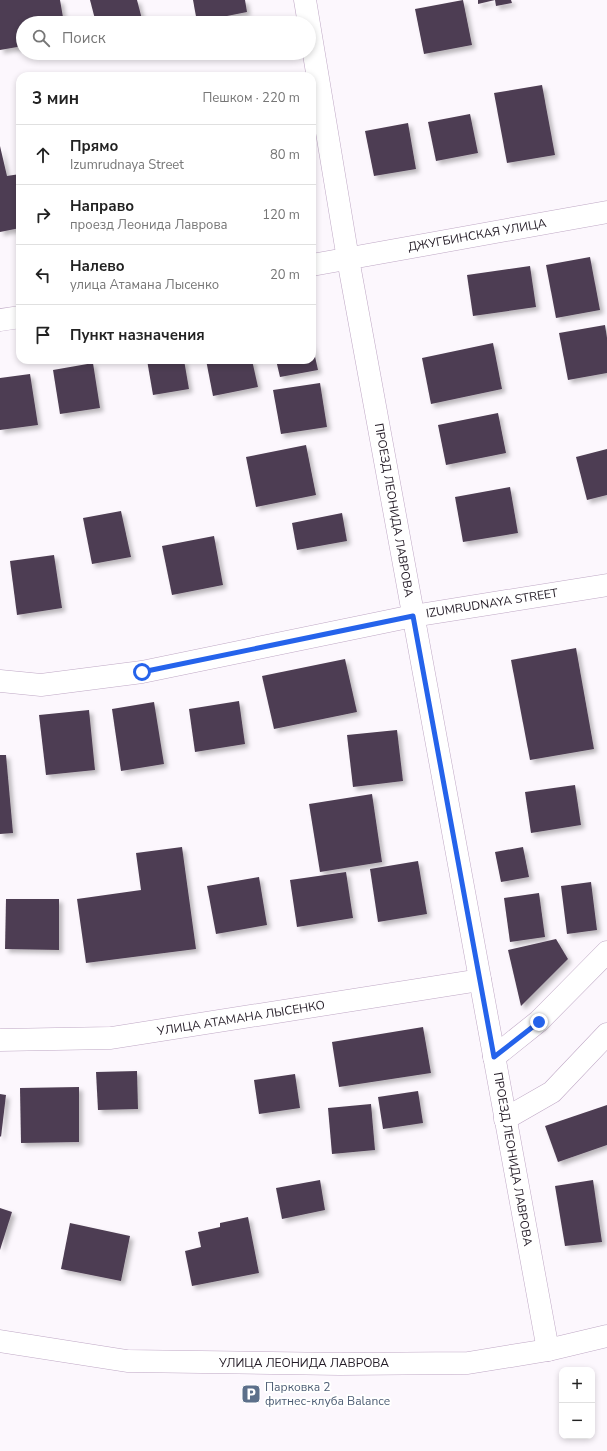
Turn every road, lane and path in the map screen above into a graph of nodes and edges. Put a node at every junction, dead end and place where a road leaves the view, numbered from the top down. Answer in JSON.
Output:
{"nodes":[{"id":1,"x":306,"y":0,"type":"edge"},
{"id":2,"x":309,"y":16,"type":"edge"},
{"id":3,"x":316,"y":60,"type":"edge"},
{"id":4,"x":607,"y":212,"type":"edge"},
{"id":5,"x":348,"y":259,"type":"junction"},
{"id":6,"x":316,"y":264,"type":"edge"},
{"id":7,"x":16,"y":318,"type":"edge"},
{"id":8,"x":0,"y":320,"type":"edge"},
{"id":9,"x":607,"y":584,"type":"edge"},
{"id":10,"x":413,"y":616,"type":"junction"},
{"id":11,"x":0,"y":681,"type":"edge"},
{"id":12,"x":607,"y":952,"type":"edge"},
{"id":13,"x":480,"y":980,"type":"junction"},
{"id":14,"x":607,"y":1034,"type":"edge"},
{"id":15,"x":0,"y":1040,"type":"edge"},
{"id":16,"x":494,"y":1057,"type":"junction"},
{"id":17,"x":505,"y":1119,"type":"junction"},
{"id":18,"x":607,"y":1336,"type":"edge"},
{"id":19,"x":0,"y":1341,"type":"edge"},
{"id":20,"x":548,"y":1350,"type":"junction"}],
"edges":[{"from":1,"to":2,"type":"street","name":"ПРОЕЗД ЛЕОНИДА ЛАВРОВА"},
{"from":3,"to":5,"type":"street","name":"ПРОЕЗД ЛЕОНИДА ЛАВРОВА"},
{"from":4,"to":5,"type":"street","name":"ДЖУГБИНСКАЯ УЛИЦА"},
{"from":5,"to":6,"type":"street","name":"ДЖУГБИНСКАЯ УЛИЦА"},
{"from":5,"to":10,"type":"street","name":"ПРОЕЗД ЛЕОНИДА ЛАВРОВА"},
{"from":7,"to":8,"type":"street"},
{"from":9,"to":10,"type":"street","name":"IZUMRUDNAYA STREET"},
{"from":10,"to":11,"type":"street","name":"IZUMRUDNAYA STREET"},
{"from":10,"to":13,"type":"street","name":"ПРОЕЗД ЛЕОНИДА ЛАВРОВА"},
{"from":12,"to":16,"type":"street"},
{"from":13,"to":15,"type":"street","name":"УЛИЦА АТАМАНА ЛЫСЕНКО"},
{"from":13,"to":16,"type":"street","name":"ПРОЕЗД ЛЕОНИДА ЛАВРОВА"},
{"from":14,"to":17,"type":"street"},
{"from":16,"to":17,"type":"street","name":"ПРОЕЗД ЛЕОНИДА ЛАВРОВА"},
{"from":17,"to":20,"type":"street","name":"ПРОЕЗД ЛЕОНИДА ЛАВРОВА"},
{"from":18,"to":20,"type":"street","name":"УЛИЦА ЛЕОНИДА ЛАВРОВА"},
{"from":19,"to":20,"type":"street","name":"УЛИЦА ЛЕОНИДА ЛАВРОВА"}]}
